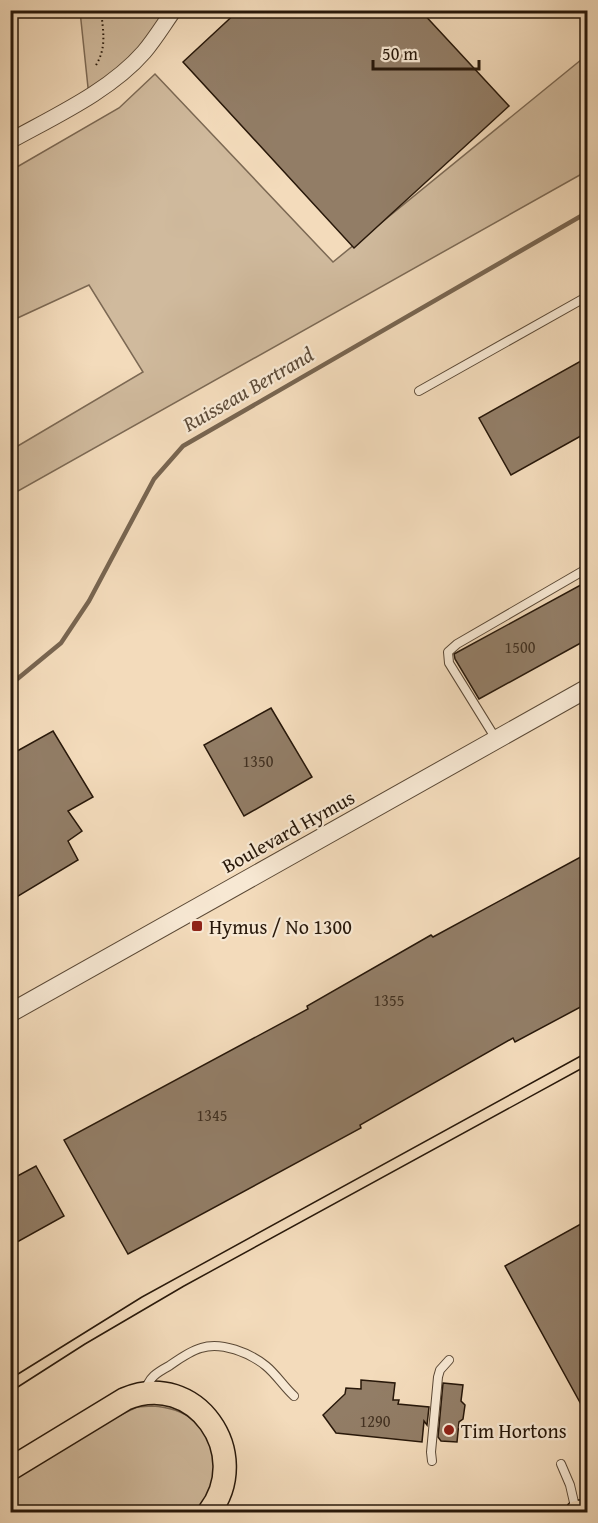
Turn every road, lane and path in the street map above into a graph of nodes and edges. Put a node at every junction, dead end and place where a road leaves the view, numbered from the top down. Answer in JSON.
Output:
{"nodes":[{"id":1,"x":101,"y":10,"type":"edge"},
{"id":2,"x":174,"y":10,"type":"edge"},
{"id":3,"x":96,"y":65,"type":"dead end"},
{"id":4,"x":10,"y":141,"type":"edge"},
{"id":5,"x":588,"y":296,"type":"edge"},
{"id":6,"x":419,"y":392,"type":"dead end"},
{"id":7,"x":588,"y":568,"type":"edge"},
{"id":8,"x":588,"y":688,"type":"edge"},
{"id":9,"x":496,"y":740,"type":"junction"},
{"id":10,"x":10,"y":1013,"type":"edge"},
{"id":11,"x":449,"y":1360,"type":"dead end"},
{"id":12,"x":146,"y":1393,"type":"junction"},
{"id":13,"x":294,"y":1396,"type":"dead end"},
{"id":14,"x":432,"y":1461,"type":"dead end"},
{"id":15,"x":561,"y":1464,"type":"dead end"},
{"id":16,"x":10,"y":1469,"type":"edge"},
{"id":17,"x":588,"y":1511,"type":"edge"},
{"id":18,"x":209,"y":1512,"type":"edge"},
{"id":19,"x":577,"y":1512,"type":"edge"}],
"edges":[{"from":1,"to":3,"type":"path"},
{"from":2,"to":4,"type":"street"},
{"from":5,"to":6,"type":"lane"},
{"from":7,"to":9,"type":"lane"},
{"from":8,"to":9,"type":"street","name":"Boulevard Hymus"},
{"from":9,"to":10,"type":"street","name":"Boulevard Hymus"},
{"from":11,"to":14,"type":"lane"},
{"from":12,"to":13,"type":"lane"},
{"from":12,"to":16,"type":"main road"},
{"from":12,"to":18,"type":"main road"},
{"from":15,"to":19,"type":"lane"},
{"from":17,"to":19,"type":"main road"}]}
